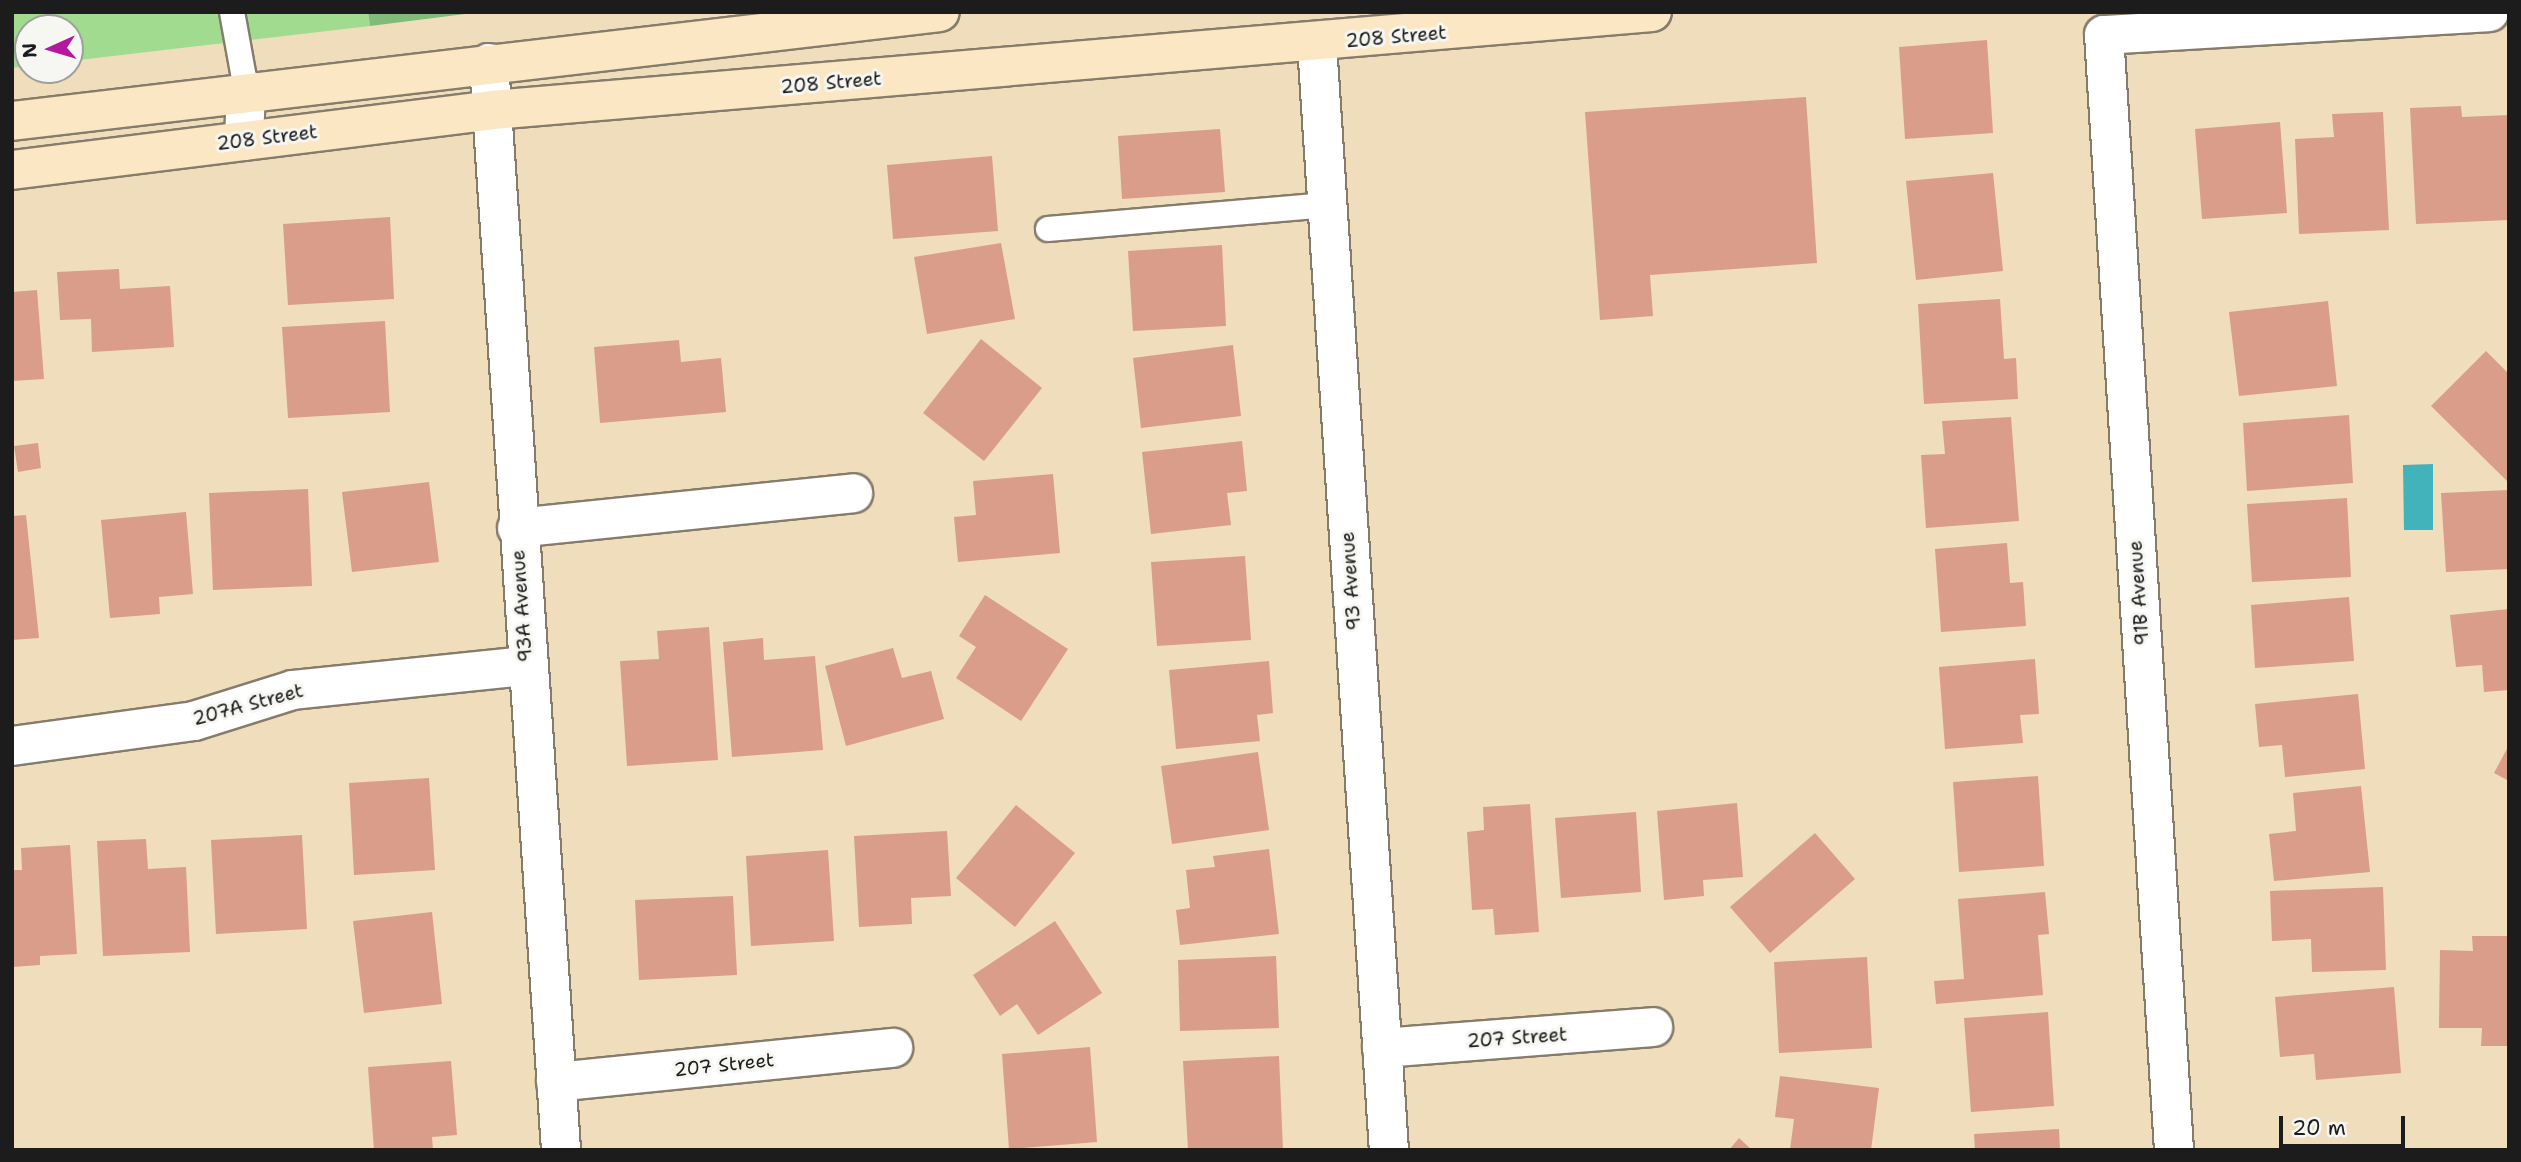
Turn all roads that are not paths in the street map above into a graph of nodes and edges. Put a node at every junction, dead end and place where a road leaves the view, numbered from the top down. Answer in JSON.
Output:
{"nodes":[{"id":1,"x":232,"y":12,"type":"edge"},
{"id":2,"x":940,"y":12,"type":"edge"},
{"id":3,"x":1652,"y":12,"type":"edge"},
{"id":4,"x":2489,"y":12,"type":"edge"},
{"id":5,"x":1315,"y":28,"type":"edge"},
{"id":6,"x":489,"y":62,"type":"junction"},
{"id":7,"x":246,"y":89,"type":"junction"},
{"id":8,"x":492,"y":110,"type":"junction"},
{"id":9,"x":12,"y":121,"type":"edge"},
{"id":10,"x":244,"y":141,"type":"junction"},
{"id":11,"x":12,"y":170,"type":"edge"},
{"id":12,"x":1327,"y":205,"type":"junction"},
{"id":13,"x":1048,"y":229,"type":"dead end"},
{"id":14,"x":853,"y":493,"type":"dead end"},
{"id":15,"x":517,"y":528,"type":"junction"},
{"id":16,"x":527,"y":666,"type":"junction"},
{"id":17,"x":12,"y":746,"type":"edge"},
{"id":18,"x":1653,"y":1027,"type":"dead end"},
{"id":19,"x":893,"y":1048,"type":"dead end"},
{"id":20,"x":1382,"y":1048,"type":"junction"},
{"id":21,"x":556,"y":1083,"type":"junction"},
{"id":22,"x":561,"y":1150,"type":"edge"},
{"id":23,"x":1389,"y":1150,"type":"edge"},
{"id":24,"x":2174,"y":1150,"type":"edge"}],
"edges":[{"from":1,"to":7,"type":"lane"},
{"from":2,"to":6,"type":"main road"},
{"from":3,"to":5,"type":"main road","name":"208 Street"},
{"from":4,"to":24,"type":"street","name":"91B Avenue"},
{"from":5,"to":8,"type":"main road","name":"208 Street"},
{"from":5,"to":12,"type":"street","name":"93 Avenue"},
{"from":6,"to":7,"type":"main road"},
{"from":6,"to":8,"type":"street","name":"93A Avenue"},
{"from":7,"to":9,"type":"main road"},
{"from":7,"to":10,"type":"street"},
{"from":8,"to":10,"type":"main road","name":"208 Street"},
{"from":8,"to":15,"type":"street","name":"93A Avenue"},
{"from":10,"to":11,"type":"main road","name":"208 Street"},
{"from":12,"to":13,"type":"lane"},
{"from":12,"to":20,"type":"street","name":"93 Avenue"},
{"from":14,"to":15,"type":"street"},
{"from":15,"to":16,"type":"street","name":"93A Avenue"},
{"from":16,"to":17,"type":"street","name":"207A Street"},
{"from":16,"to":21,"type":"street","name":"93A Avenue"},
{"from":18,"to":20,"type":"street","name":"207 Street"},
{"from":19,"to":21,"type":"street","name":"207 Street"},
{"from":20,"to":23,"type":"street","name":"93 Avenue"},
{"from":21,"to":22,"type":"street","name":"93A Avenue"}]}
